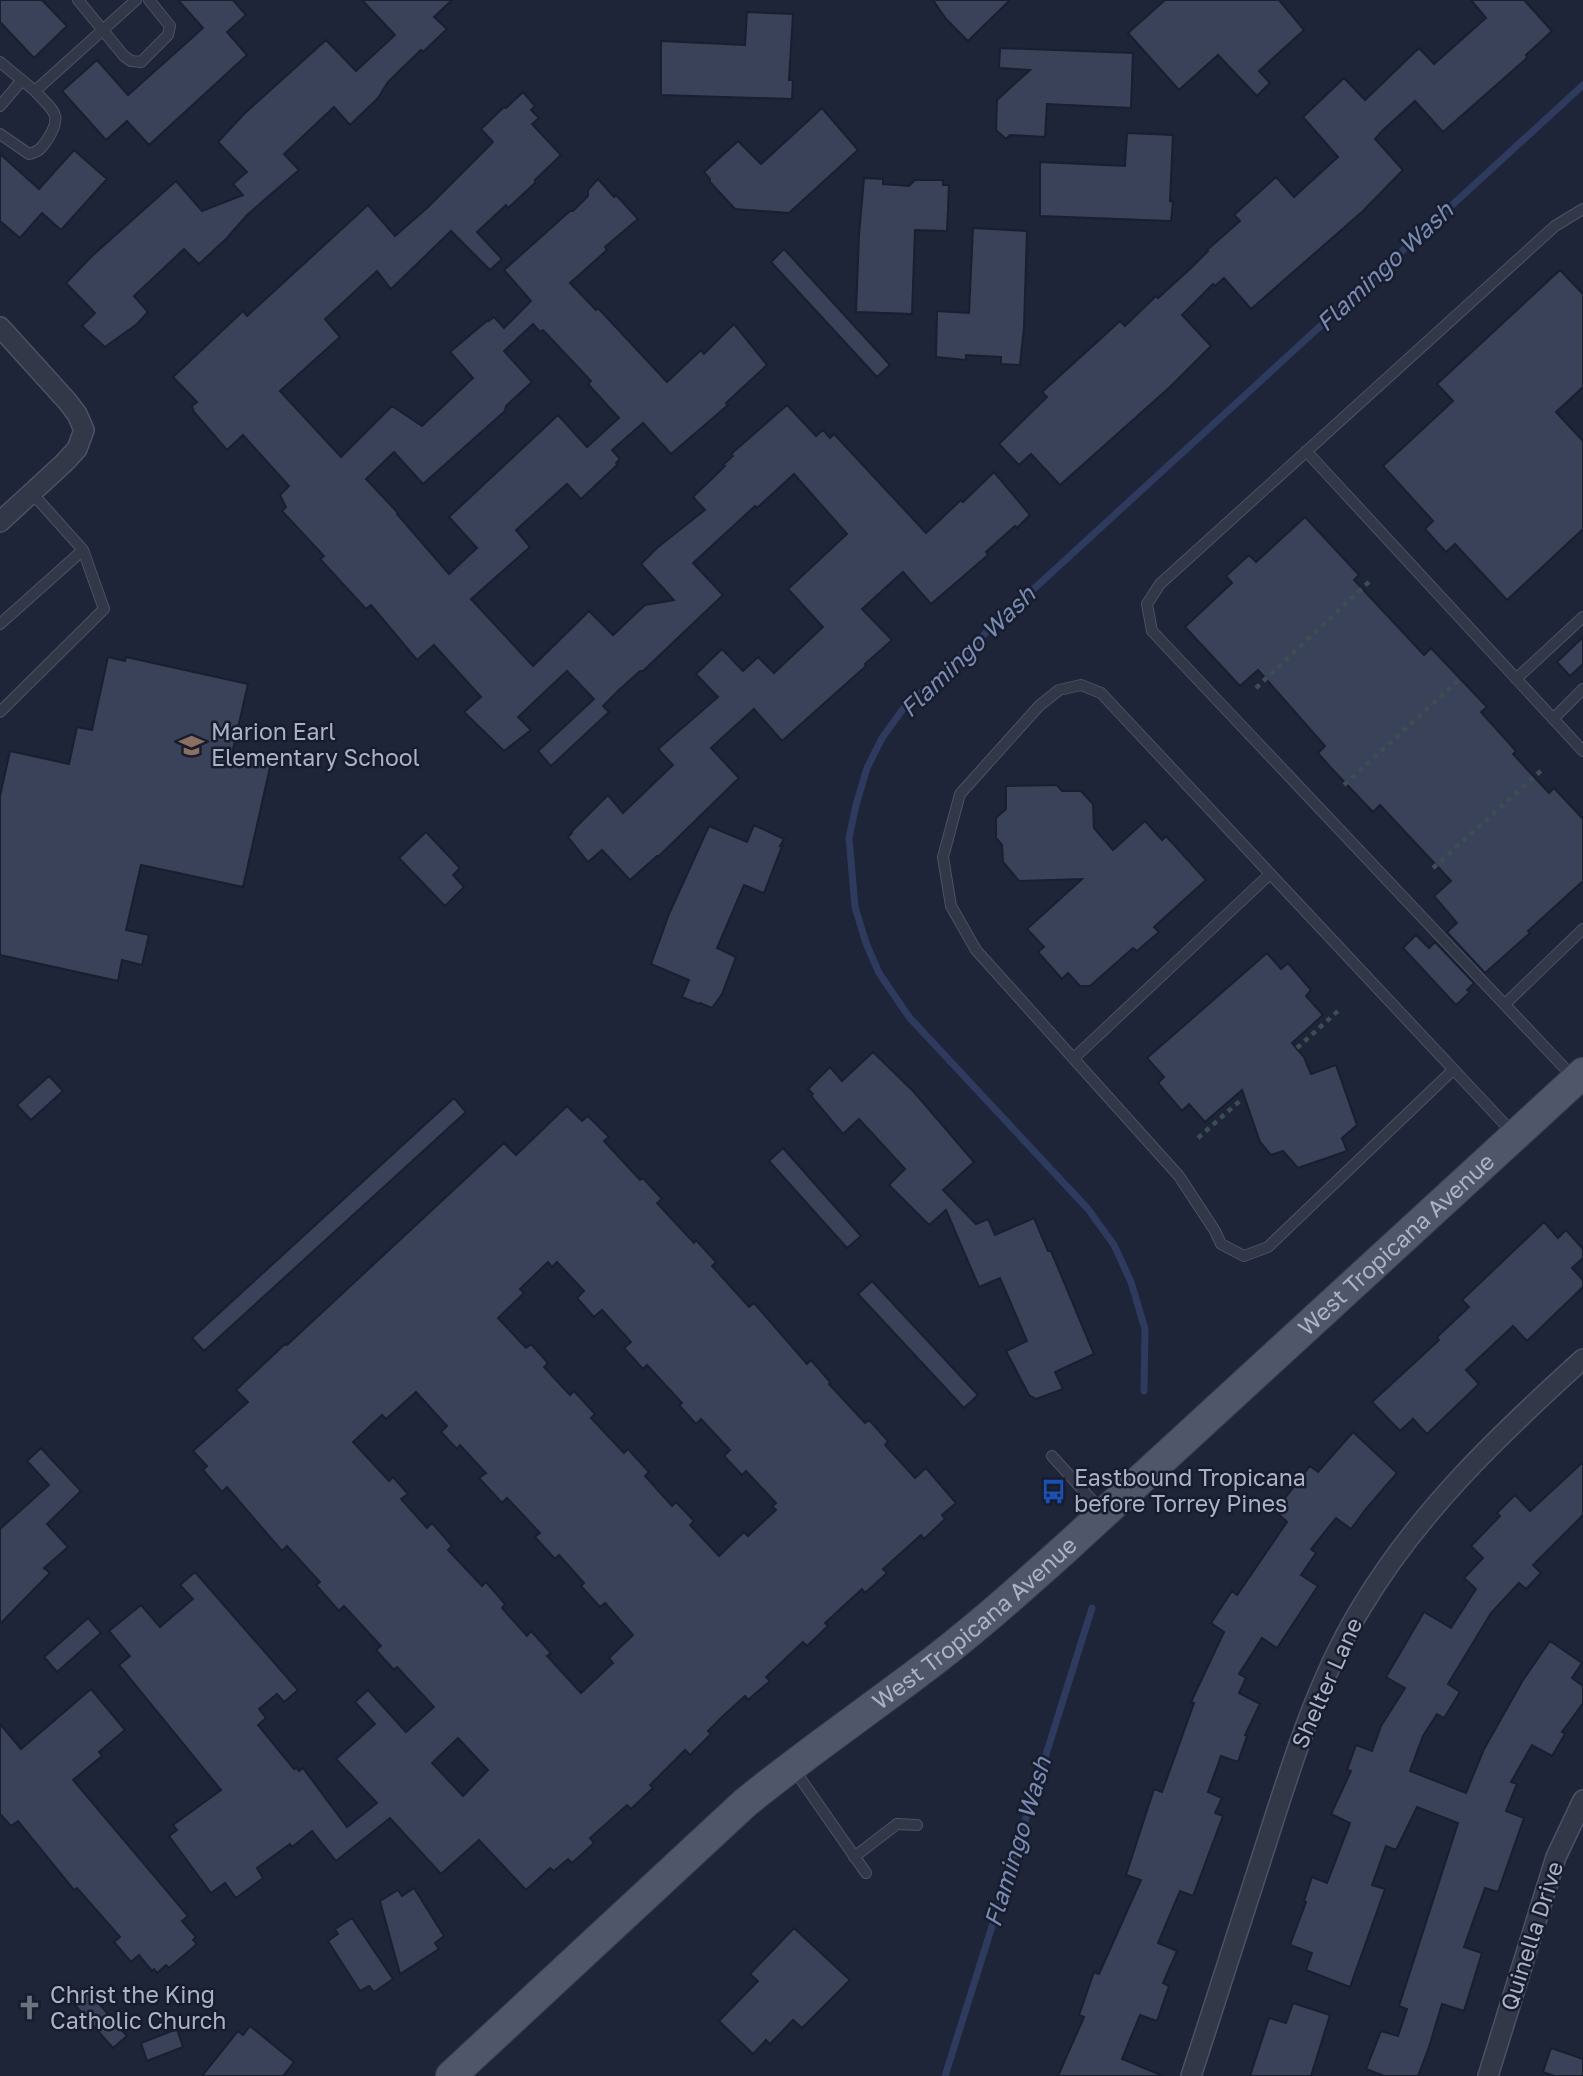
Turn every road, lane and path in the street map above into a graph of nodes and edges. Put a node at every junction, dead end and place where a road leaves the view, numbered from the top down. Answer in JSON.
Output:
{"nodes":[{"id":1,"x":78,"y":0,"type":"edge"},
{"id":2,"x":136,"y":0,"type":"edge"},
{"id":3,"x":149,"y":0,"type":"edge"},
{"id":4,"x":102,"y":29,"type":"junction"},
{"id":5,"x":0,"y":62,"type":"edge"},
{"id":6,"x":22,"y":80,"type":"junction"},
{"id":7,"x":35,"y":90,"type":"junction"},
{"id":8,"x":0,"y":106,"type":"edge"},
{"id":9,"x":0,"y":134,"type":"edge"},
{"id":10,"x":1583,"y":209,"type":"edge"},
{"id":11,"x":0,"y":327,"type":"edge"},
{"id":12,"x":1306,"y":451,"type":"junction"},
{"id":13,"x":32,"y":493,"type":"junction"},
{"id":14,"x":0,"y":522,"type":"edge"},
{"id":15,"x":83,"y":550,"type":"junction"},
{"id":16,"x":1371,"y":580,"type":"dead end"},
{"id":17,"x":1583,"y":617,"type":"edge"},
{"id":18,"x":0,"y":624,"type":"edge"},
{"id":19,"x":1461,"y":678,"type":"dead end"},
{"id":20,"x":1516,"y":679,"type":"junction"},
{"id":21,"x":1256,"y":688,"type":"dead end"},
{"id":22,"x":1583,"y":689,"type":"edge"},
{"id":23,"x":0,"y":712,"type":"edge"},
{"id":24,"x":1553,"y":719,"type":"junction"},
{"id":25,"x":1583,"y":751,"type":"edge"},
{"id":26,"x":1544,"y":768,"type":"dead end"},
{"id":27,"x":1344,"y":785,"type":"dead end"},
{"id":28,"x":1433,"y":868,"type":"dead end"},
{"id":29,"x":1270,"y":874,"type":"junction"},
{"id":30,"x":1583,"y":929,"type":"edge"},
{"id":31,"x":1504,"y":1004,"type":"junction"},
{"id":32,"x":1339,"y":1010,"type":"dead end"},
{"id":33,"x":1297,"y":1048,"type":"dead end"},
{"id":34,"x":1074,"y":1058,"type":"junction"},
{"id":35,"x":1453,"y":1070,"type":"junction"},
{"id":36,"x":1579,"y":1077,"type":"edge"},
{"id":37,"x":1242,"y":1099,"type":"dead end"},
{"id":38,"x":1515,"y":1136,"type":"junction"},
{"id":39,"x":1198,"y":1138,"type":"dead end"},
{"id":40,"x":1583,"y":1359,"type":"edge"},
{"id":41,"x":1052,"y":1456,"type":"dead end"},
{"id":42,"x":1104,"y":1513,"type":"junction"},
{"id":43,"x":791,"y":1764,"type":"junction"},
{"id":44,"x":1583,"y":1800,"type":"edge"},
{"id":45,"x":917,"y":1825,"type":"dead end"},
{"id":46,"x":854,"y":1857,"type":"junction"},
{"id":47,"x":866,"y":1873,"type":"dead end"},
{"id":48,"x":451,"y":2076,"type":"edge"},
{"id":49,"x":1191,"y":2076,"type":"edge"},
{"id":50,"x":1488,"y":2076,"type":"edge"}],
"edges":[{"from":1,"to":4,"type":"lane"},
{"from":2,"to":4,"type":"lane"},
{"from":3,"to":4,"type":"lane"},
{"from":4,"to":7,"type":"lane"},
{"from":5,"to":6,"type":"lane"},
{"from":6,"to":7,"type":"lane"},
{"from":6,"to":8,"type":"lane"},
{"from":7,"to":9,"type":"lane"},
{"from":10,"to":12,"type":"lane"},
{"from":11,"to":13,"type":"street"},
{"from":12,"to":20,"type":"lane"},
{"from":12,"to":31,"type":"lane"},
{"from":13,"to":14,"type":"street"},
{"from":13,"to":15,"type":"lane"},
{"from":15,"to":18,"type":"lane"},
{"from":15,"to":23,"type":"lane"},
{"from":16,"to":21,"type":"path"},
{"from":17,"to":20,"type":"lane"},
{"from":19,"to":27,"type":"path"},
{"from":20,"to":24,"type":"lane"},
{"from":22,"to":24,"type":"lane"},
{"from":24,"to":25,"type":"lane"},
{"from":26,"to":28,"type":"path"},
{"from":29,"to":34,"type":"lane"},
{"from":29,"to":34,"type":"lane"},
{"from":29,"to":35,"type":"lane"},
{"from":30,"to":31,"type":"lane"},
{"from":31,"to":36,"type":"lane"},
{"from":32,"to":33,"type":"path"},
{"from":34,"to":35,"type":"lane"},
{"from":35,"to":38,"type":"lane"},
{"from":36,"to":38,"type":"main road","name":"West Tropicana Avenue"},
{"from":37,"to":39,"type":"path"},
{"from":38,"to":42,"type":"main road","name":"West Tropicana Avenue"},
{"from":40,"to":49,"type":"street","name":"Shelter Lane"},
{"from":41,"to":42,"type":"lane"},
{"from":42,"to":43,"type":"main road","name":"West Tropicana Avenue"},
{"from":43,"to":46,"type":"lane"},
{"from":43,"to":48,"type":"main road","name":"West Tropicana Avenue"},
{"from":44,"to":50,"type":"street","name":"Quinella Drive"},
{"from":45,"to":46,"type":"lane"},
{"from":46,"to":47,"type":"lane"}]}
